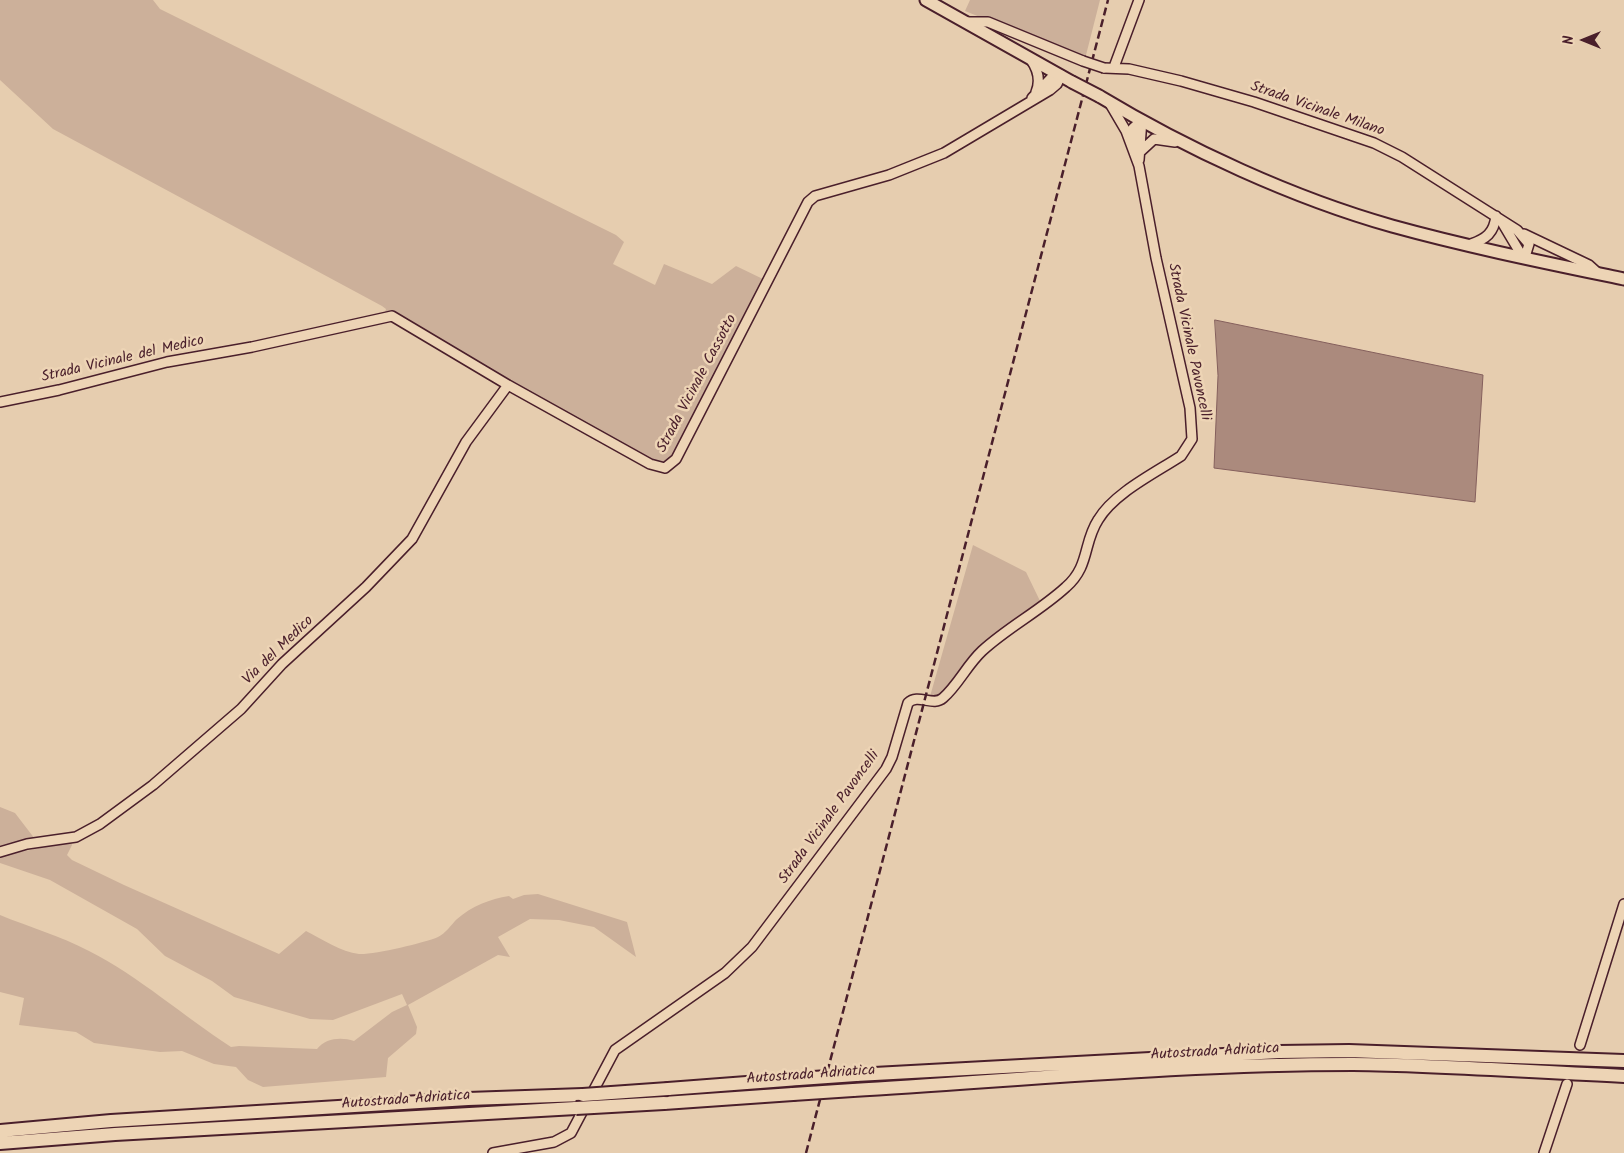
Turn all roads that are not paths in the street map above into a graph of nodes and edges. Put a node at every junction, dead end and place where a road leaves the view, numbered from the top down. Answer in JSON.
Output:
{"nodes":[{"id":1,"x":926,"y":0,"type":"edge"},
{"id":2,"x":1139,"y":0,"type":"edge"},
{"id":3,"x":967,"y":22,"type":"junction"},
{"id":4,"x":1030,"y":57,"type":"junction"},
{"id":5,"x":1114,"y":67,"type":"junction"},
{"id":6,"x":1061,"y":76,"type":"junction"},
{"id":7,"x":1035,"y":94,"type":"junction"},
{"id":8,"x":1104,"y":99,"type":"junction"},
{"id":9,"x":1028,"y":102,"type":"junction"},
{"id":10,"x":1142,"y":120,"type":"junction"},
{"id":11,"x":1189,"y":145,"type":"junction"},
{"id":12,"x":1133,"y":146,"type":"junction"},
{"id":13,"x":1141,"y":152,"type":"junction"},
{"id":14,"x":1139,"y":166,"type":"junction"},
{"id":15,"x":1496,"y":216,"type":"junction"},
{"id":16,"x":1517,"y":230,"type":"junction"},
{"id":17,"x":1471,"y":244,"type":"junction"},
{"id":18,"x":1524,"y":257,"type":"junction"},
{"id":19,"x":1599,"y":274,"type":"junction"},
{"id":20,"x":1624,"y":279,"type":"edge"},
{"id":21,"x":252,"y":347,"type":"joint"},
{"id":22,"x":508,"y":385,"type":"junction"},
{"id":23,"x":0,"y":402,"type":"edge"},
{"id":24,"x":0,"y":852,"type":"edge"},
{"id":25,"x":1624,"y":904,"type":"edge"},
{"id":26,"x":1580,"y":1045,"type":"dead end"},
{"id":27,"x":1624,"y":1061,"type":"edge"},
{"id":28,"x":1624,"y":1076,"type":"edge"},
{"id":29,"x":1567,"y":1084,"type":"dead end"},
{"id":30,"x":0,"y":1131,"type":"edge"},
{"id":31,"x":0,"y":1143,"type":"edge"},
{"id":32,"x":493,"y":1153,"type":"edge"},
{"id":33,"x":1544,"y":1153,"type":"edge"}],
"edges":[{"from":1,"to":3,"type":"main road"},
{"from":2,"to":5,"type":"street"},
{"from":3,"to":4,"type":"main road"},
{"from":3,"to":5,"type":"street","name":"Strada Vicinale Milano","bridge":true},
{"from":4,"to":6,"type":"main road"},
{"from":4,"to":7,"type":"street"},
{"from":5,"to":15,"type":"street","name":"Strada Vicinale Milano"},
{"from":6,"to":7,"type":"street"},
{"from":6,"to":8,"type":"main road","bridge":true},
{"from":6,"to":9,"type":"street"},
{"from":7,"to":9,"type":"street"},
{"from":8,"to":10,"type":"main road"},
{"from":8,"to":12,"type":"street","name":"Strada Vicinale Pavoncelli"},
{"from":9,"to":22,"type":"street","name":"Strada Vicinale Cassotto"},
{"from":10,"to":11,"type":"main road"},
{"from":10,"to":12,"type":"street"},
{"from":10,"to":13,"type":"street","name":"Strada Vicinale Pavoncelli"},
{"from":11,"to":13,"type":"street"},
{"from":11,"to":17,"type":"main road"},
{"from":12,"to":14,"type":"street","name":"Strada Vicinale Pavoncelli"},
{"from":13,"to":14,"type":"street","name":"Strada Vicinale Pavoncelli"},
{"from":14,"to":32,"type":"street","name":"Strada Vicinale Pavoncelli"},
{"from":15,"to":16,"type":"street","name":"Strada Vicinale Milano"},
{"from":15,"to":17,"type":"street"},
{"from":15,"to":18,"type":"street"},
{"from":16,"to":18,"type":"street"},
{"from":16,"to":19,"type":"street","name":"Strada Vicinale Milano"},
{"from":17,"to":18,"type":"main road"},
{"from":18,"to":19,"type":"main road"},
{"from":19,"to":20,"type":"main road"},
{"from":21,"to":22,"type":"street","name":"Strada Vicinale Cassotto"},
{"from":21,"to":23,"type":"street","name":"Strada Vicinale del Medico"},
{"from":22,"to":24,"type":"street","name":"Via del Medico"},
{"from":25,"to":26,"type":"street"},
{"from":27,"to":30,"type":"highway","name":"Autostrada Adriatica","bridge":true},
{"from":28,"to":31,"type":"highway","name":"Autostrada Adriatica","bridge":true},
{"from":29,"to":33,"type":"street"}]}
